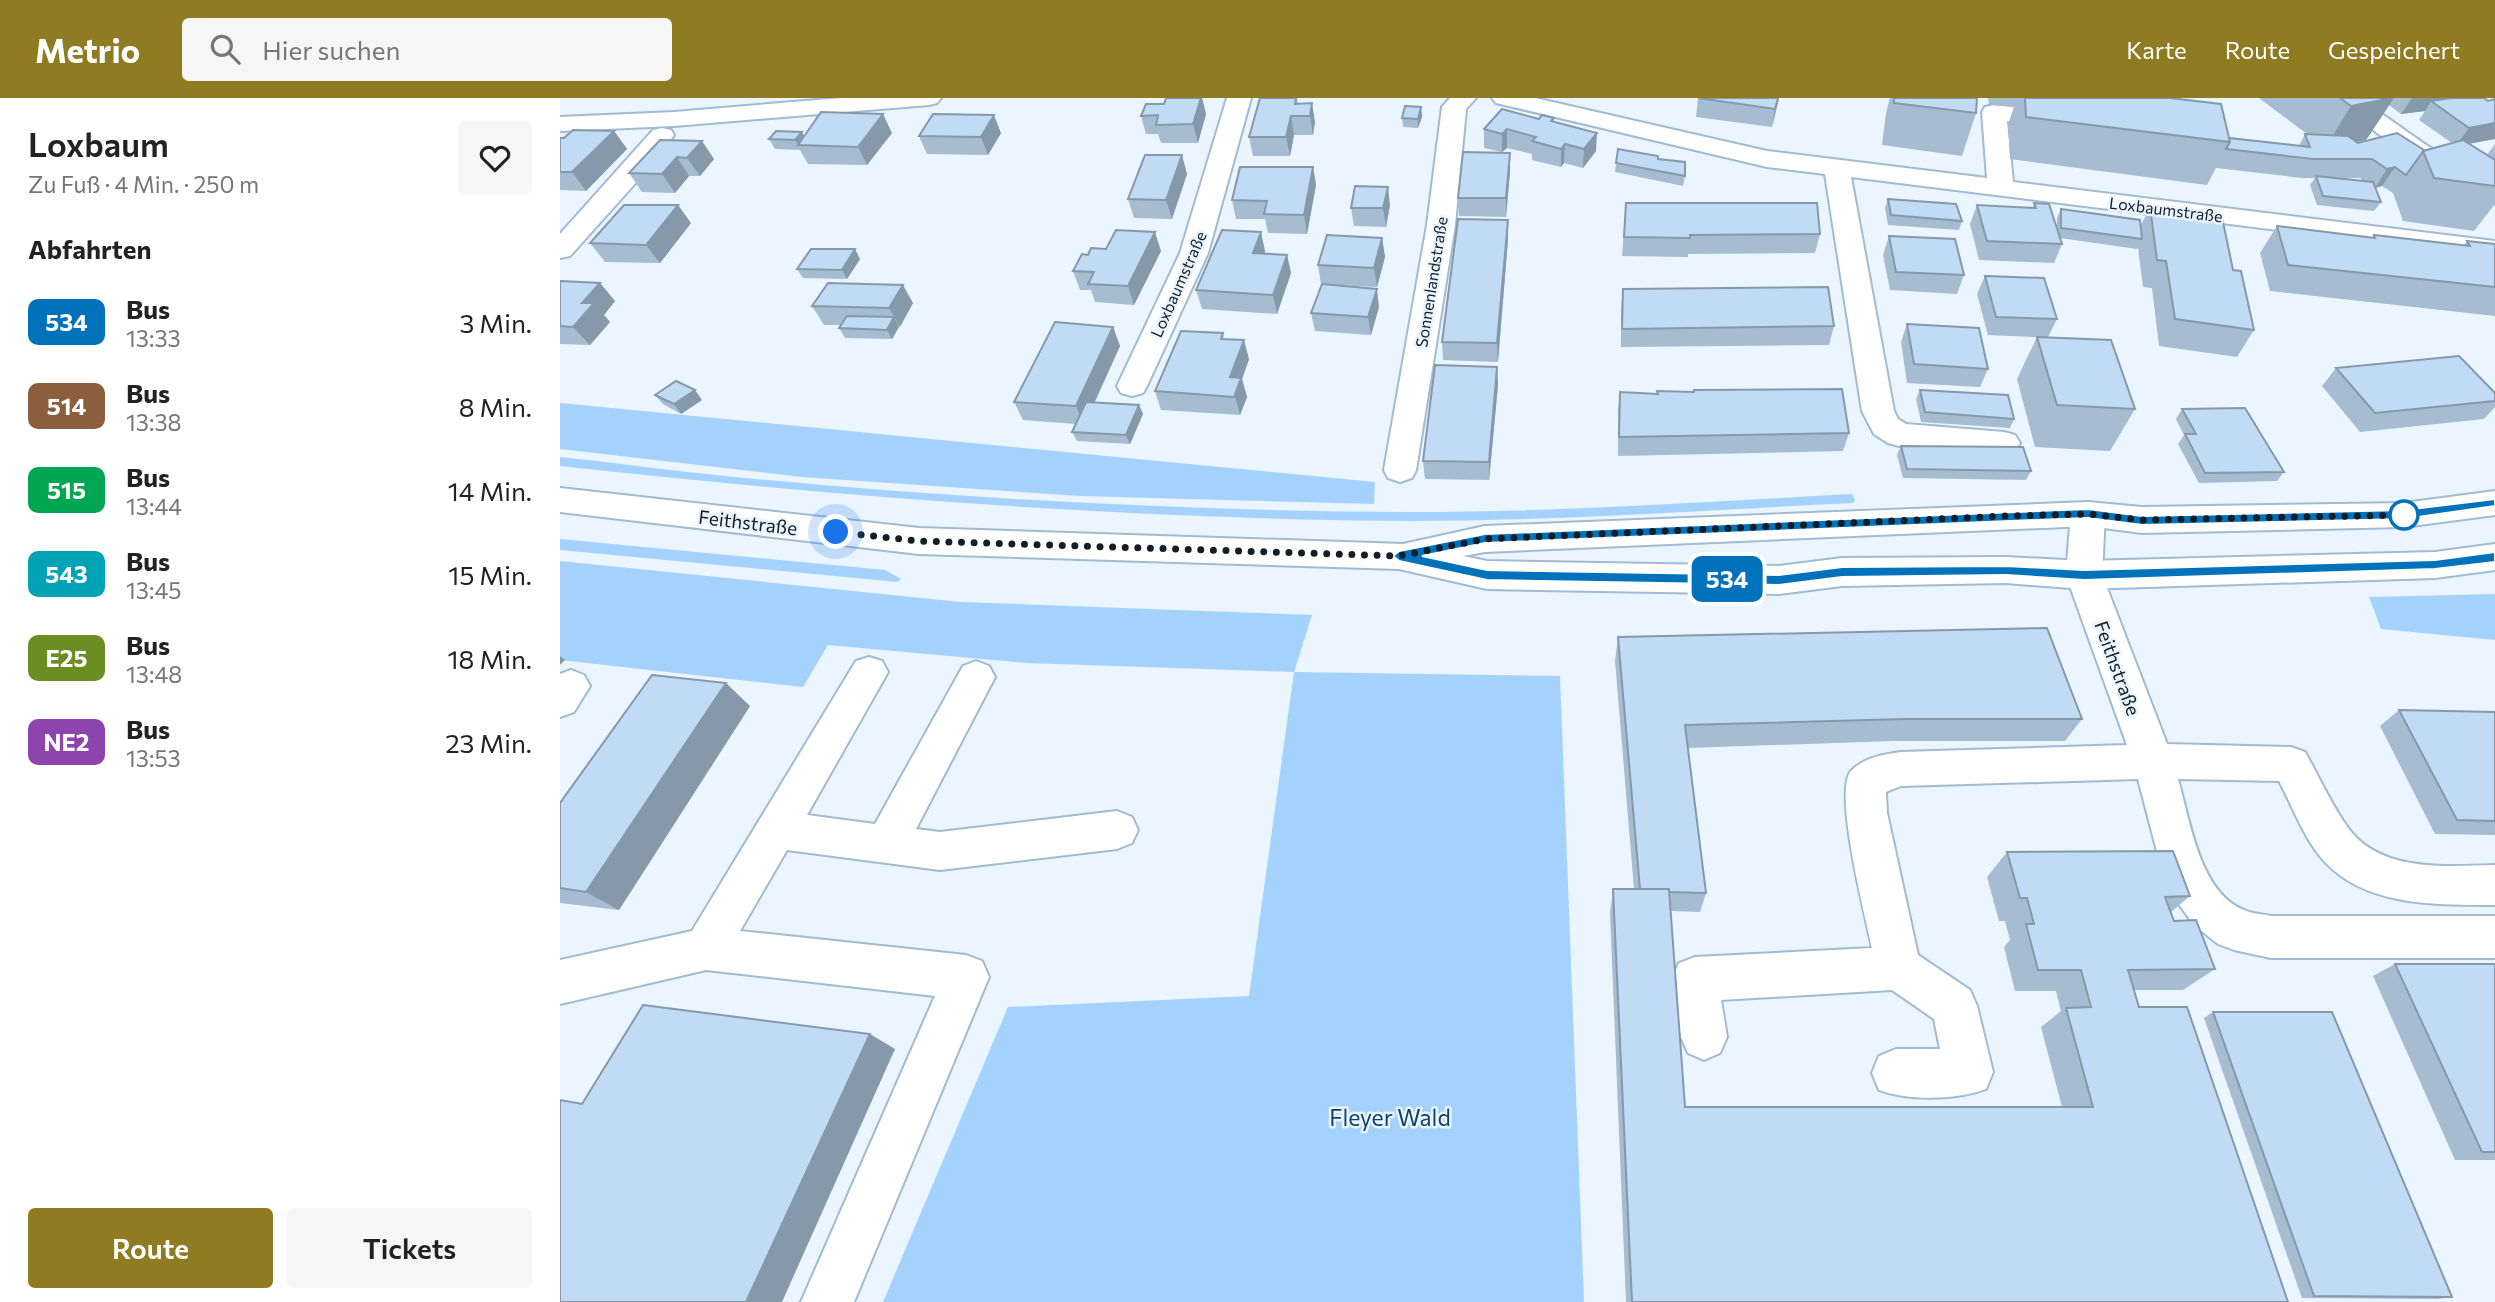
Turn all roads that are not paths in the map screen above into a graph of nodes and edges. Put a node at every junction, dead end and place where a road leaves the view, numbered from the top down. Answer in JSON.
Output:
{"nodes":[{"id":1,"x":929,"y":98,"type":"edge"},
{"id":2,"x":1239,"y":98,"type":"edge"},
{"id":3,"x":1464,"y":98,"type":"edge"},
{"id":4,"x":1504,"y":98,"type":"edge"},
{"id":5,"x":2344,"y":98,"type":"edge"},
{"id":6,"x":674,"y":119,"type":"junction"},
{"id":7,"x":2090,"y":122,"type":"edge"},
{"id":8,"x":560,"y":124,"type":"edge"},
{"id":9,"x":2465,"y":157,"type":"edge"},
{"id":10,"x":2437,"y":162,"type":"junction"},
{"id":11,"x":1837,"y":169,"type":"junction"},
{"id":12,"x":2001,"y":188,"type":"junction"},
{"id":13,"x":2495,"y":196,"type":"edge"},
{"id":14,"x":2495,"y":249,"type":"edge"},
{"id":15,"x":560,"y":250,"type":"edge"},
{"id":16,"x":1132,"y":386,"type":"dead end"},
{"id":17,"x":2004,"y":443,"type":"dead end"},
{"id":18,"x":1400,"y":470,"type":"dead end"},
{"id":19,"x":560,"y":500,"type":"edge"},
{"id":20,"x":2495,"y":503,"type":"edge"},
{"id":21,"x":2088,"y":514,"type":"junction"},
{"id":22,"x":1399,"y":556,"type":"junction"},
{"id":23,"x":2495,"y":557,"type":"edge"},
{"id":24,"x":2084,"y":575,"type":"junction"},
{"id":25,"x":869,"y":672,"type":"dead end"},
{"id":26,"x":976,"y":677,"type":"dead end"},
{"id":27,"x":2153,"y":761,"type":"junction"},
{"id":28,"x":777,"y":830,"type":"junction"},
{"id":29,"x":1117,"y":830,"type":"dead end"},
{"id":30,"x":887,"y":843,"type":"junction"},
{"id":31,"x":2495,"y":885,"type":"edge"},
{"id":32,"x":2495,"y":937,"type":"edge"},
{"id":33,"x":706,"y":948,"type":"junction"},
{"id":34,"x":1898,"y":968,"type":"junction"},
{"id":35,"x":560,"y":982,"type":"edge"},
{"id":36,"x":1704,"y":1037,"type":"dead end"},
{"id":37,"x":1896,"y":1073,"type":"dead end"},
{"id":38,"x":827,"y":1302,"type":"edge"}],
"edges":[{"from":1,"to":6,"type":"street"},
{"from":2,"to":16,"type":"street","name":"Loxbaumstraße"},
{"from":3,"to":18,"type":"street","name":"Sonnenlandstraße"},
{"from":4,"to":11,"type":"street","name":"Loxbaumstraße"},
{"from":5,"to":10,"type":"street"},
{"from":6,"to":8,"type":"street"},
{"from":6,"to":15,"type":"street"},
{"from":7,"to":12,"type":"street"},
{"from":9,"to":10,"type":"street"},
{"from":10,"to":13,"type":"street"},
{"from":11,"to":12,"type":"street","name":"Loxbaumstraße"},
{"from":11,"to":17,"type":"street"},
{"from":12,"to":14,"type":"street","name":"Loxbaumstraße"},
{"from":19,"to":22,"type":"street","name":"Feithstraße"},
{"from":20,"to":21,"type":"street","name":"Feithstraße"},
{"from":21,"to":22,"type":"street","name":"Feithstraße"},
{"from":21,"to":24,"type":"street","name":"Feithstraße"},
{"from":22,"to":24,"type":"street","name":"Feithstraße"},
{"from":23,"to":24,"type":"street","name":"Feithstraße"},
{"from":24,"to":27,"type":"street","name":"Feithstraße"},
{"from":25,"to":28,"type":"street"},
{"from":26,"to":30,"type":"street"},
{"from":27,"to":31,"type":"street"},
{"from":27,"to":32,"type":"street","name":"Feithstraße"},
{"from":27,"to":34,"type":"street"},
{"from":28,"to":30,"type":"street"},
{"from":28,"to":33,"type":"street"},
{"from":29,"to":30,"type":"street"},
{"from":33,"to":35,"type":"street"},
{"from":33,"to":38,"type":"street"},
{"from":34,"to":36,"type":"street"},
{"from":34,"to":37,"type":"street"}]}
